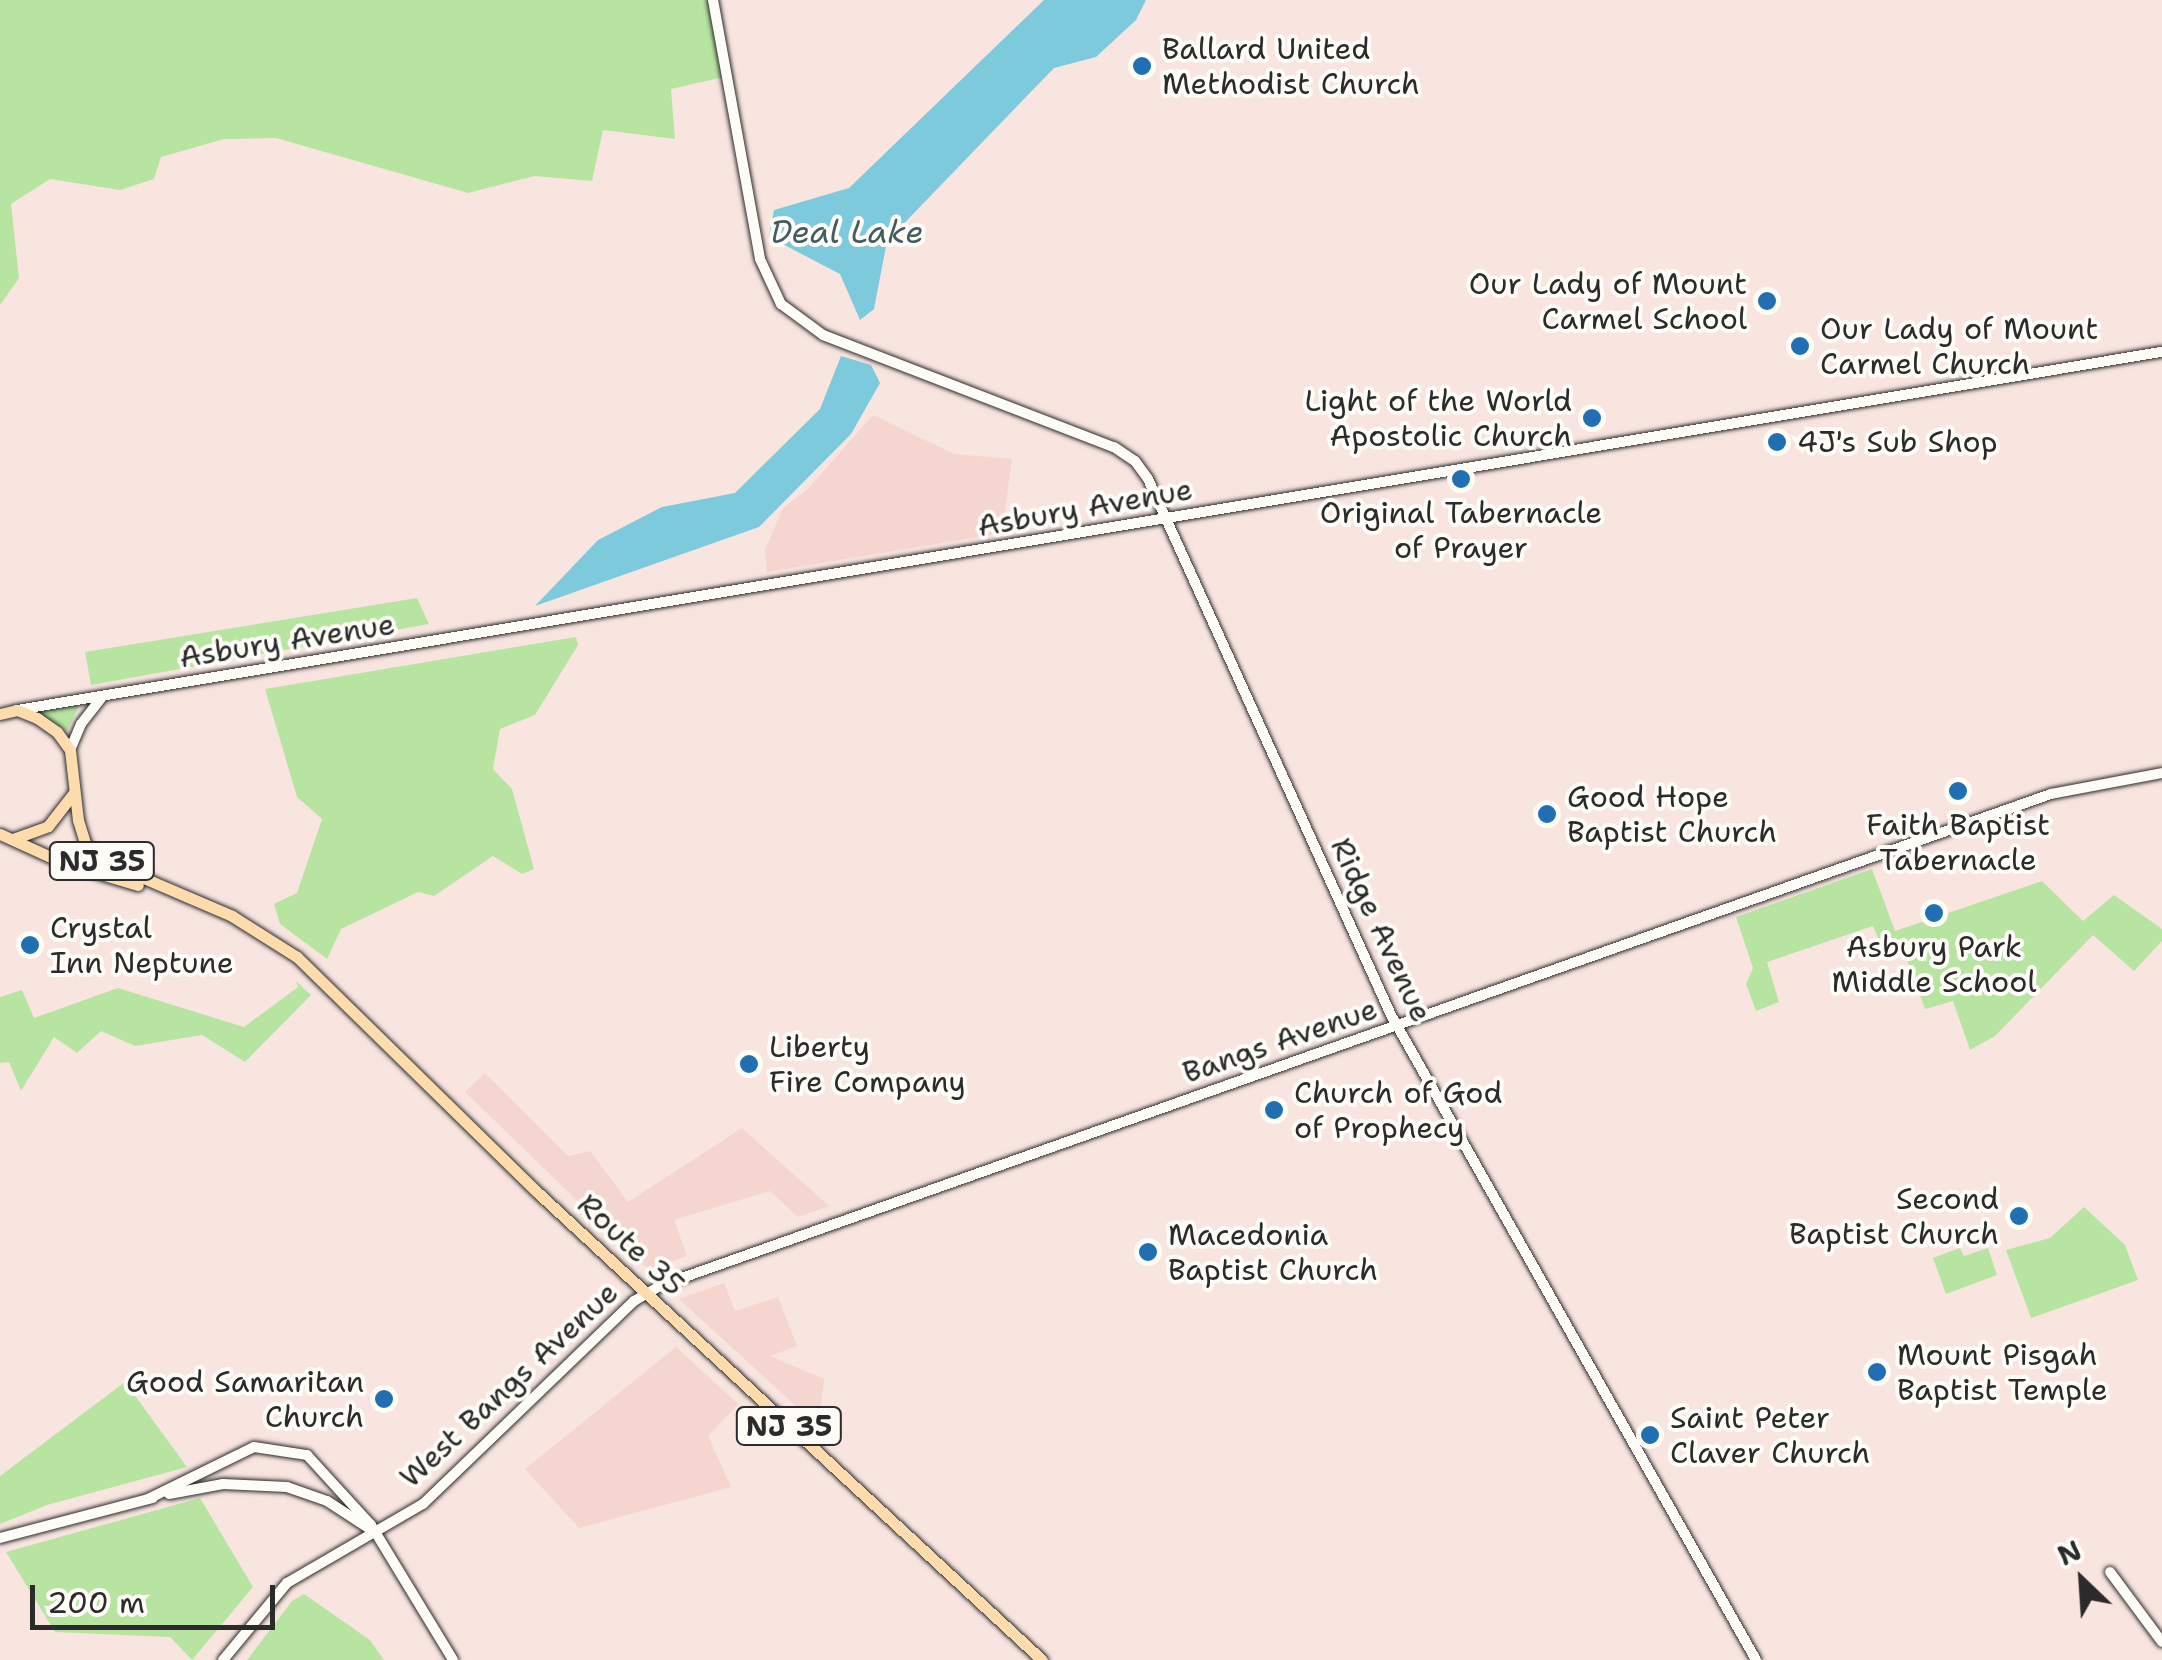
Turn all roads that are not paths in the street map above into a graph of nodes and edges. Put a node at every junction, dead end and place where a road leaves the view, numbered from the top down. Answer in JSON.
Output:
{"nodes":[{"id":1,"x":713,"y":0,"type":"edge"},
{"id":2,"x":2162,"y":352,"type":"edge"},
{"id":3,"x":1166,"y":520,"type":"junction"},
{"id":4,"x":102,"y":698,"type":"junction"},
{"id":5,"x":17,"y":710,"type":"junction"},
{"id":6,"x":0,"y":714,"type":"edge"},
{"id":7,"x":70,"y":750,"type":"junction"},
{"id":8,"x":2162,"y":774,"type":"edge"},
{"id":9,"x":73,"y":794,"type":"junction"},
{"id":10,"x":0,"y":834,"type":"edge"},
{"id":11,"x":13,"y":839,"type":"junction"},
{"id":12,"x":171,"y":893,"type":"junction"},
{"id":13,"x":1397,"y":1026,"type":"junction"},
{"id":14,"x":645,"y":1293,"type":"junction"},
{"id":15,"x":148,"y":1499,"type":"junction"},
{"id":16,"x":375,"y":1532,"type":"junction"},
{"id":17,"x":0,"y":1538,"type":"edge"},
{"id":18,"x":2110,"y":1572,"type":"dead end"},
{"id":19,"x":2162,"y":1642,"type":"edge"},
{"id":20,"x":223,"y":1660,"type":"edge"},
{"id":21,"x":453,"y":1660,"type":"edge"},
{"id":22,"x":1042,"y":1660,"type":"edge"},
{"id":23,"x":1756,"y":1660,"type":"edge"}],
"edges":[{"from":1,"to":3,"type":"street","name":"Ridge Avenue"},
{"from":2,"to":3,"type":"street","name":"Asbury Avenue"},
{"from":3,"to":4,"type":"street","name":"Asbury Avenue"},
{"from":3,"to":13,"type":"street","name":"Ridge Avenue"},
{"from":4,"to":5,"type":"street","name":"Asbury Avenue"},
{"from":4,"to":7,"type":"street"},
{"from":5,"to":6,"type":"main road"},
{"from":5,"to":7,"type":"main road"},
{"from":7,"to":9,"type":"main road","number":"NJ 35"},
{"from":8,"to":13,"type":"street","name":"Bangs Avenue"},
{"from":9,"to":11,"type":"main road"},
{"from":9,"to":12,"type":"main road","number":"NJ 35"},
{"from":10,"to":11,"type":"main road","number":"NJ 35"},
{"from":11,"to":12,"type":"main road","number":"NJ 35"},
{"from":12,"to":14,"type":"main road","name":"Route 35","number":"NJ 35"},
{"from":13,"to":14,"type":"street","name":"Bangs Avenue"},
{"from":13,"to":23,"type":"street","name":"Ridge Avenue"},
{"from":14,"to":16,"type":"street","name":"West Bangs Avenue"},
{"from":14,"to":22,"type":"main road","name":"Route 35","number":"NJ 35"},
{"from":15,"to":16,"type":"street"},
{"from":15,"to":16,"type":"street"},
{"from":15,"to":17,"type":"street"},
{"from":16,"to":20,"type":"street","name":"West Bangs Avenue"},
{"from":16,"to":21,"type":"street"},
{"from":18,"to":19,"type":"street"}]}
